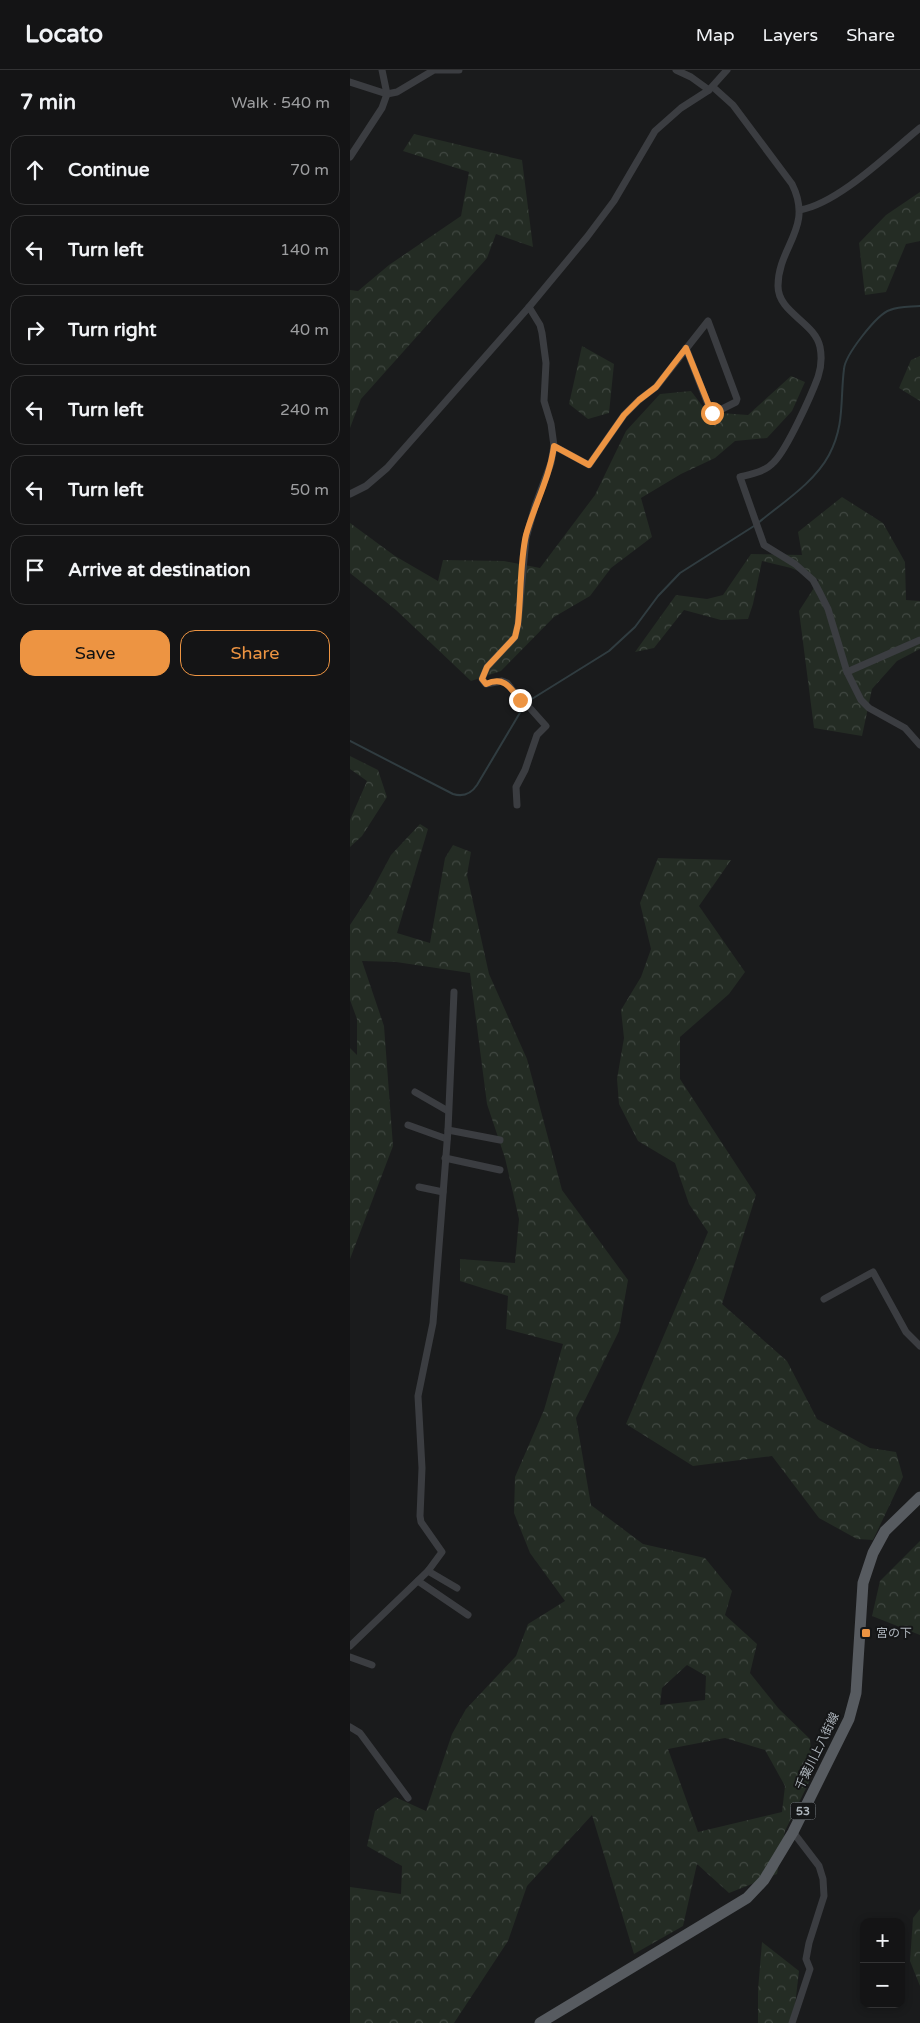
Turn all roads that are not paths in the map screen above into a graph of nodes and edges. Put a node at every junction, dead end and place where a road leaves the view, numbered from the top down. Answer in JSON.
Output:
{"nodes":[{"id":1,"x":382,"y":70,"type":"edge"},
{"id":2,"x":458,"y":70,"type":"edge"},
{"id":3,"x":676,"y":70,"type":"edge"},
{"id":4,"x":726,"y":70,"type":"edge"},
{"id":5,"x":350,"y":82,"type":"edge"},
{"id":6,"x":711,"y":89,"type":"junction"},
{"id":7,"x":387,"y":94,"type":"junction"},
{"id":8,"x":920,"y":128,"type":"edge"},
{"id":9,"x":351,"y":155,"type":"edge"},
{"id":10,"x":800,"y":210,"type":"junction"},
{"id":11,"x":529,"y":306,"type":"junction"},
{"id":12,"x":686,"y":348,"type":"junction"},
{"id":13,"x":554,"y":446,"type":"junction"},
{"id":14,"x":350,"y":494,"type":"edge"},
{"id":15,"x":920,"y":640,"type":"edge"},
{"id":16,"x":847,"y":672,"type":"junction"},
{"id":17,"x":920,"y":745,"type":"edge"},
{"id":18,"x":517,"y":804,"type":"dead end"},
{"id":19,"x":454,"y":992,"type":"dead end"},
{"id":20,"x":415,"y":1092,"type":"dead end"},
{"id":21,"x":448,"y":1111,"type":"junction"},
{"id":22,"x":408,"y":1125,"type":"dead end"},
{"id":23,"x":448,"y":1130,"type":"junction"},
{"id":24,"x":447,"y":1139,"type":"junction"},
{"id":25,"x":500,"y":1140,"type":"dead end"},
{"id":26,"x":445,"y":1158,"type":"junction"},
{"id":27,"x":500,"y":1170,"type":"dead end"},
{"id":28,"x":419,"y":1187,"type":"dead end"},
{"id":29,"x":443,"y":1192,"type":"junction"},
{"id":30,"x":824,"y":1299,"type":"dead end"},
{"id":31,"x":920,"y":1346,"type":"edge"},
{"id":32,"x":920,"y":1497,"type":"edge"},
{"id":33,"x":428,"y":1570,"type":"junction"},
{"id":34,"x":418,"y":1581,"type":"junction"},
{"id":35,"x":457,"y":1588,"type":"dead end"},
{"id":36,"x":468,"y":1615,"type":"dead end"},
{"id":37,"x":350,"y":1646,"type":"edge"},
{"id":38,"x":350,"y":1657,"type":"edge"},
{"id":39,"x":372,"y":1665,"type":"dead end"},
{"id":40,"x":350,"y":1727,"type":"edge"},
{"id":41,"x":408,"y":1798,"type":"dead end"},
{"id":42,"x":792,"y":1832,"type":"junction"},
{"id":43,"x":540,"y":2023,"type":"edge"},
{"id":44,"x":792,"y":2023,"type":"edge"}],
"edges":[{"from":1,"to":7,"type":"street"},
{"from":2,"to":7,"type":"street"},
{"from":3,"to":6,"type":"street"},
{"from":4,"to":6,"type":"street"},
{"from":5,"to":7,"type":"street"},
{"from":6,"to":10,"type":"street"},
{"from":6,"to":11,"type":"street"},
{"from":7,"to":9,"type":"street"},
{"from":8,"to":10,"type":"street"},
{"from":10,"to":16,"type":"street"},
{"from":11,"to":13,"type":"street"},
{"from":11,"to":14,"type":"street"},
{"from":12,"to":12,"type":"street"},
{"from":12,"to":13,"type":"street"},
{"from":13,"to":18,"type":"street"},
{"from":15,"to":16,"type":"street"},
{"from":16,"to":17,"type":"street"},
{"from":19,"to":21,"type":"street"},
{"from":20,"to":21,"type":"street"},
{"from":21,"to":23,"type":"street"},
{"from":22,"to":24,"type":"street"},
{"from":23,"to":24,"type":"street"},
{"from":23,"to":25,"type":"street"},
{"from":24,"to":26,"type":"street"},
{"from":26,"to":27,"type":"street"},
{"from":26,"to":29,"type":"street"},
{"from":28,"to":29,"type":"street"},
{"from":29,"to":33,"type":"street"},
{"from":30,"to":31,"type":"street"},
{"from":32,"to":42,"type":"main road","name":"千葉川上八街線","number":"53"},
{"from":33,"to":34,"type":"street"},
{"from":33,"to":35,"type":"street"},
{"from":34,"to":36,"type":"street"},
{"from":34,"to":37,"type":"street"},
{"from":38,"to":39,"type":"street"},
{"from":40,"to":41,"type":"street"},
{"from":42,"to":43,"type":"main road","name":"千葉川上八街線","number":"53"},
{"from":42,"to":44,"type":"street"}]}
